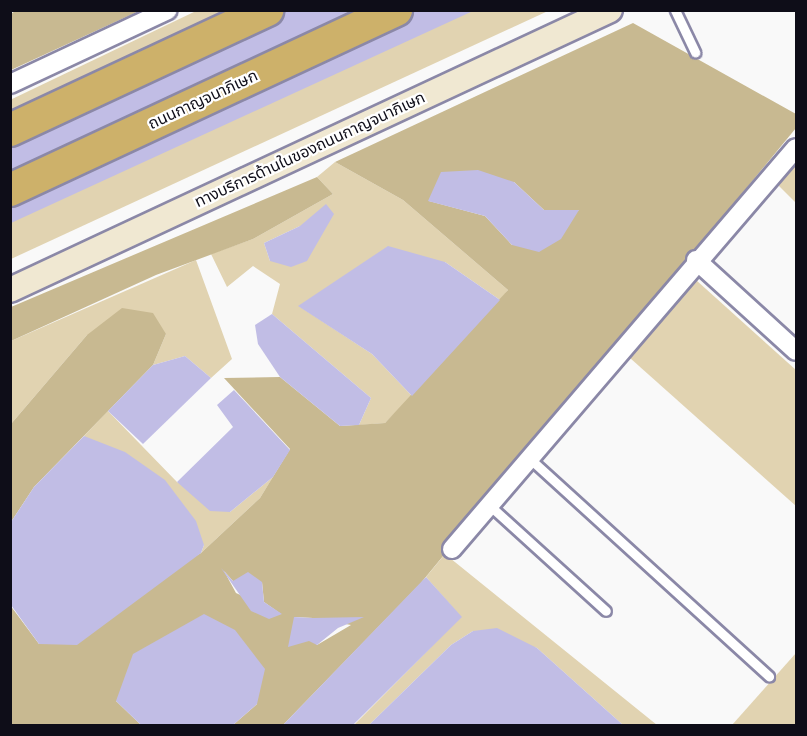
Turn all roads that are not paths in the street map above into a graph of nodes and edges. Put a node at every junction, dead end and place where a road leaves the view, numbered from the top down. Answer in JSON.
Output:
{"nodes":[{"id":1,"x":168,"y":10,"type":"edge"},
{"id":2,"x":267,"y":10,"type":"edge"},
{"id":3,"x":396,"y":10,"type":"edge"},
{"id":4,"x":610,"y":10,"type":"edge"},
{"id":5,"x":675,"y":10,"type":"edge"},
{"id":6,"x":695,"y":52,"type":"dead end"},
{"id":7,"x":10,"y":84,"type":"edge"},
{"id":8,"x":10,"y":130,"type":"edge"},
{"id":9,"x":796,"y":147,"type":"edge"},
{"id":10,"x":10,"y":190,"type":"edge"},
{"id":11,"x":696,"y":260,"type":"junction"},
{"id":12,"x":10,"y":290,"type":"edge"},
{"id":13,"x":796,"y":351,"type":"edge"},
{"id":14,"x":528,"y":457,"type":"junction"},
{"id":15,"x":488,"y":504,"type":"junction"},
{"id":16,"x":452,"y":549,"type":"dead end"},
{"id":17,"x":606,"y":611,"type":"dead end"},
{"id":18,"x":769,"y":676,"type":"dead end"}],
"edges":[{"from":1,"to":7,"type":"street"},
{"from":2,"to":8,"type":"highway"},
{"from":3,"to":10,"type":"highway","name":"ถนนกาญจนาภิเษก"},
{"from":4,"to":12,"type":"main road","name":"ทางบริการด้านในของถนนกาญจนาภิเษก"},
{"from":5,"to":6,"type":"lane"},
{"from":9,"to":11,"type":"street"},
{"from":11,"to":13,"type":"street"},
{"from":11,"to":14,"type":"street"},
{"from":14,"to":15,"type":"street"},
{"from":14,"to":18,"type":"lane"},
{"from":15,"to":16,"type":"street"},
{"from":15,"to":17,"type":"lane"}]}
